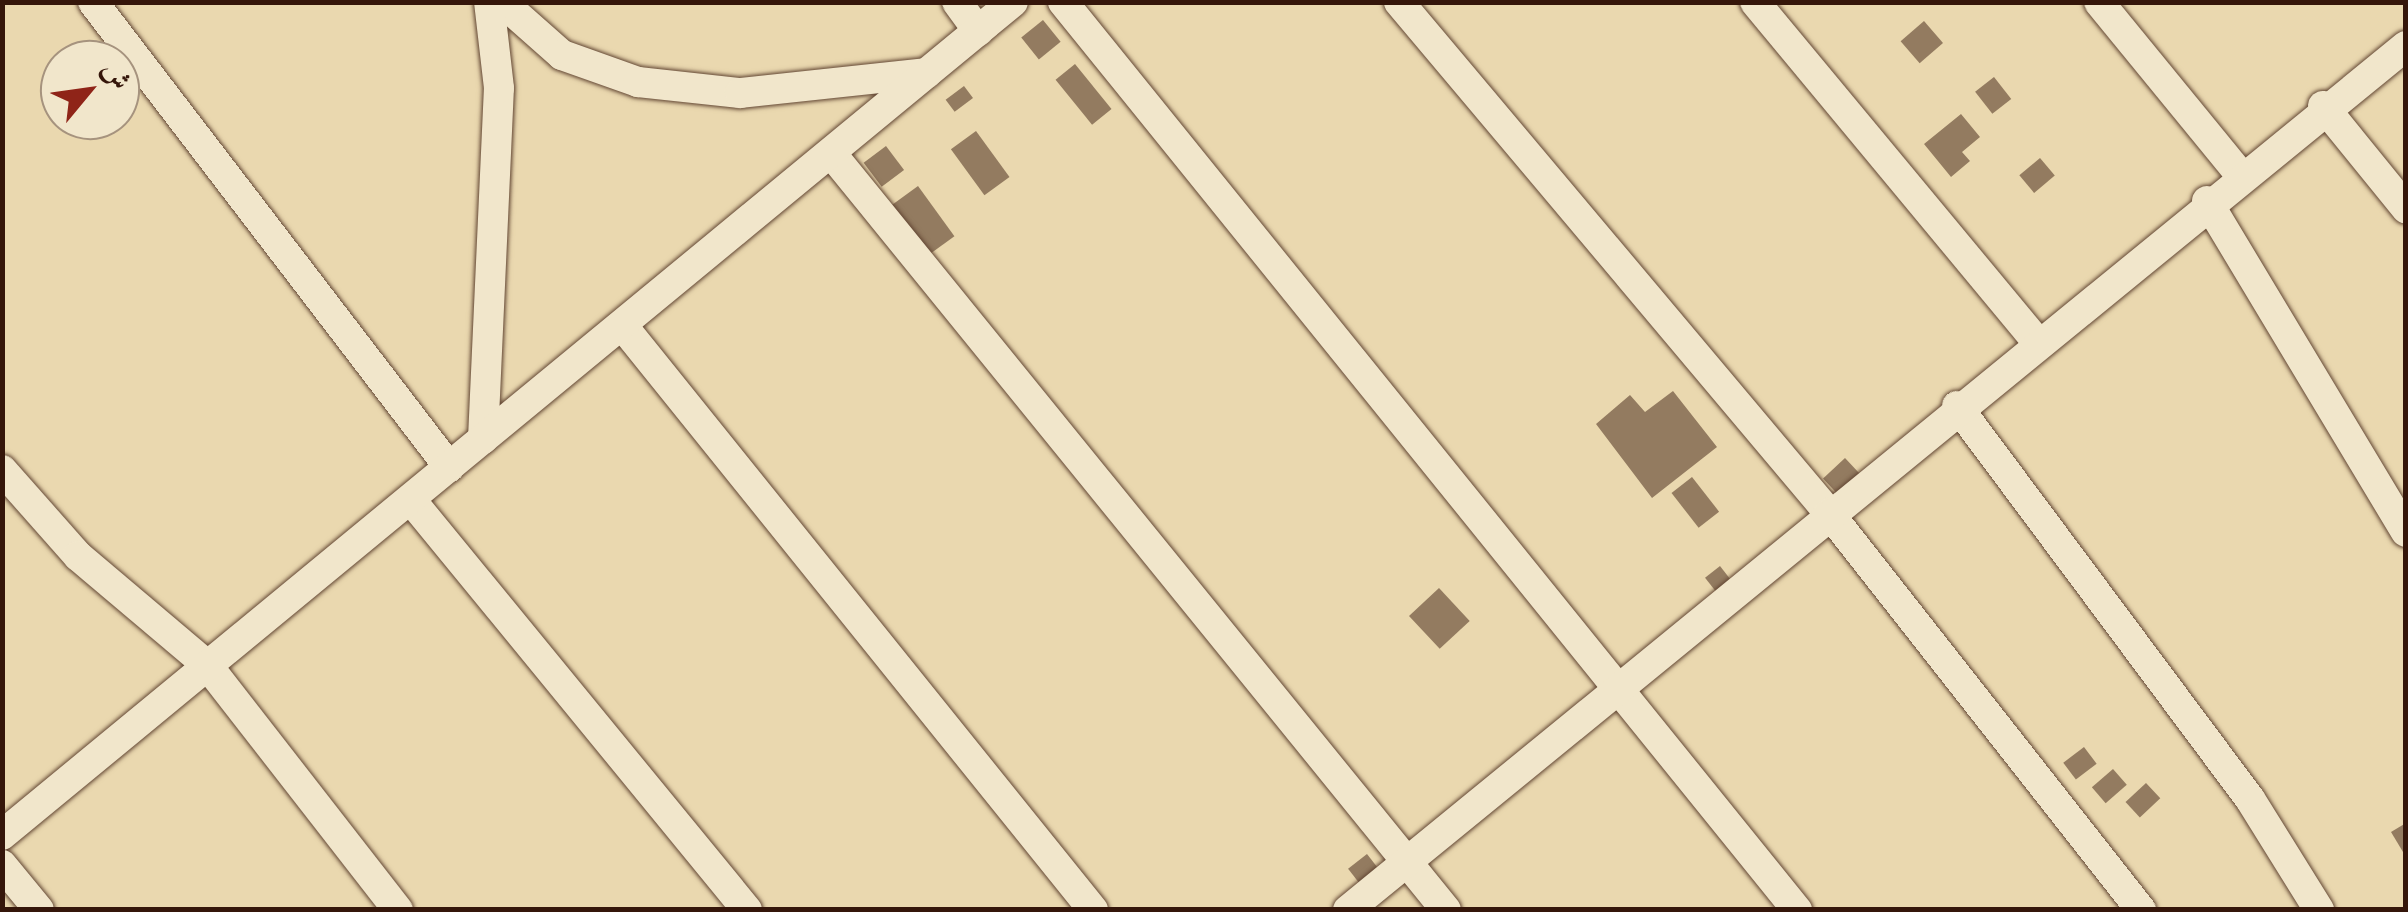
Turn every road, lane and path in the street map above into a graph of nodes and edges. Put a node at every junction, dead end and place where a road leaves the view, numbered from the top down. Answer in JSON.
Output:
{"nodes":[{"id":1,"x":93,"y":2,"type":"edge"},
{"id":2,"x":489,"y":2,"type":"edge"},
{"id":3,"x":502,"y":2,"type":"edge"},
{"id":4,"x":956,"y":2,"type":"edge"},
{"id":5,"x":1013,"y":2,"type":"edge"},
{"id":6,"x":1062,"y":2,"type":"edge"},
{"id":7,"x":1399,"y":2,"type":"edge"},
{"id":8,"x":1755,"y":2,"type":"edge"},
{"id":9,"x":2099,"y":2,"type":"edge"},
{"id":10,"x":978,"y":32,"type":"junction"},
{"id":11,"x":2406,"y":46,"type":"edge"},
{"id":12,"x":927,"y":74,"type":"junction"},
{"id":13,"x":2323,"y":106,"type":"junction"},
{"id":14,"x":831,"y":153,"type":"junction"},
{"id":15,"x":2240,"y":174,"type":"junction"},
{"id":16,"x":2207,"y":201,"type":"junction"},
{"id":17,"x":2406,"y":208,"type":"edge"},
{"id":18,"x":622,"y":325,"type":"junction"},
{"id":19,"x":2036,"y":340,"type":"junction"},
{"id":20,"x":1956,"y":406,"type":"junction"},
{"id":21,"x":483,"y":439,"type":"junction"},
{"id":22,"x":450,"y":467,"type":"junction"},
{"id":23,"x":2,"y":470,"type":"edge"},
{"id":24,"x":410,"y":500,"type":"junction"},
{"id":25,"x":1829,"y":513,"type":"junction"},
{"id":26,"x":2406,"y":532,"type":"edge"},
{"id":27,"x":208,"y":666,"type":"junction"},
{"id":28,"x":1620,"y":689,"type":"junction"},
{"id":29,"x":2,"y":835,"type":"edge"},
{"id":30,"x":1407,"y":861,"type":"junction"},
{"id":31,"x":2,"y":865,"type":"edge"},
{"id":32,"x":39,"y":910,"type":"edge"},
{"id":33,"x":398,"y":910,"type":"edge"},
{"id":34,"x":747,"y":910,"type":"edge"},
{"id":35,"x":1093,"y":910,"type":"edge"},
{"id":36,"x":1348,"y":910,"type":"edge"},
{"id":37,"x":1446,"y":910,"type":"edge"},
{"id":38,"x":1796,"y":910,"type":"edge"},
{"id":39,"x":2141,"y":910,"type":"edge"},
{"id":40,"x":2319,"y":910,"type":"edge"}],
"edges":[{"from":1,"to":22,"type":"street"},
{"from":2,"to":21,"type":"street"},
{"from":3,"to":12,"type":"street"},
{"from":4,"to":10,"type":"street"},
{"from":5,"to":10,"type":"street"},
{"from":6,"to":28,"type":"street"},
{"from":7,"to":25,"type":"street"},
{"from":8,"to":19,"type":"street"},
{"from":9,"to":15,"type":"street"},
{"from":10,"to":12,"type":"street"},
{"from":11,"to":13,"type":"street"},
{"from":12,"to":14,"type":"street"},
{"from":13,"to":15,"type":"street"},
{"from":13,"to":17,"type":"street"},
{"from":14,"to":18,"type":"street"},
{"from":14,"to":30,"type":"street"},
{"from":15,"to":16,"type":"street"},
{"from":16,"to":19,"type":"street"},
{"from":16,"to":26,"type":"street"},
{"from":18,"to":21,"type":"street"},
{"from":18,"to":35,"type":"street"},
{"from":19,"to":20,"type":"street"},
{"from":20,"to":25,"type":"street"},
{"from":20,"to":40,"type":"street"},
{"from":21,"to":22,"type":"street"},
{"from":22,"to":24,"type":"street"},
{"from":23,"to":27,"type":"street"},
{"from":24,"to":27,"type":"street"},
{"from":24,"to":34,"type":"street"},
{"from":25,"to":28,"type":"street"},
{"from":25,"to":39,"type":"street"},
{"from":27,"to":29,"type":"street"},
{"from":27,"to":33,"type":"street"},
{"from":28,"to":30,"type":"street"},
{"from":28,"to":38,"type":"street"},
{"from":30,"to":36,"type":"street"},
{"from":30,"to":37,"type":"street"},
{"from":31,"to":32,"type":"street"}]}
